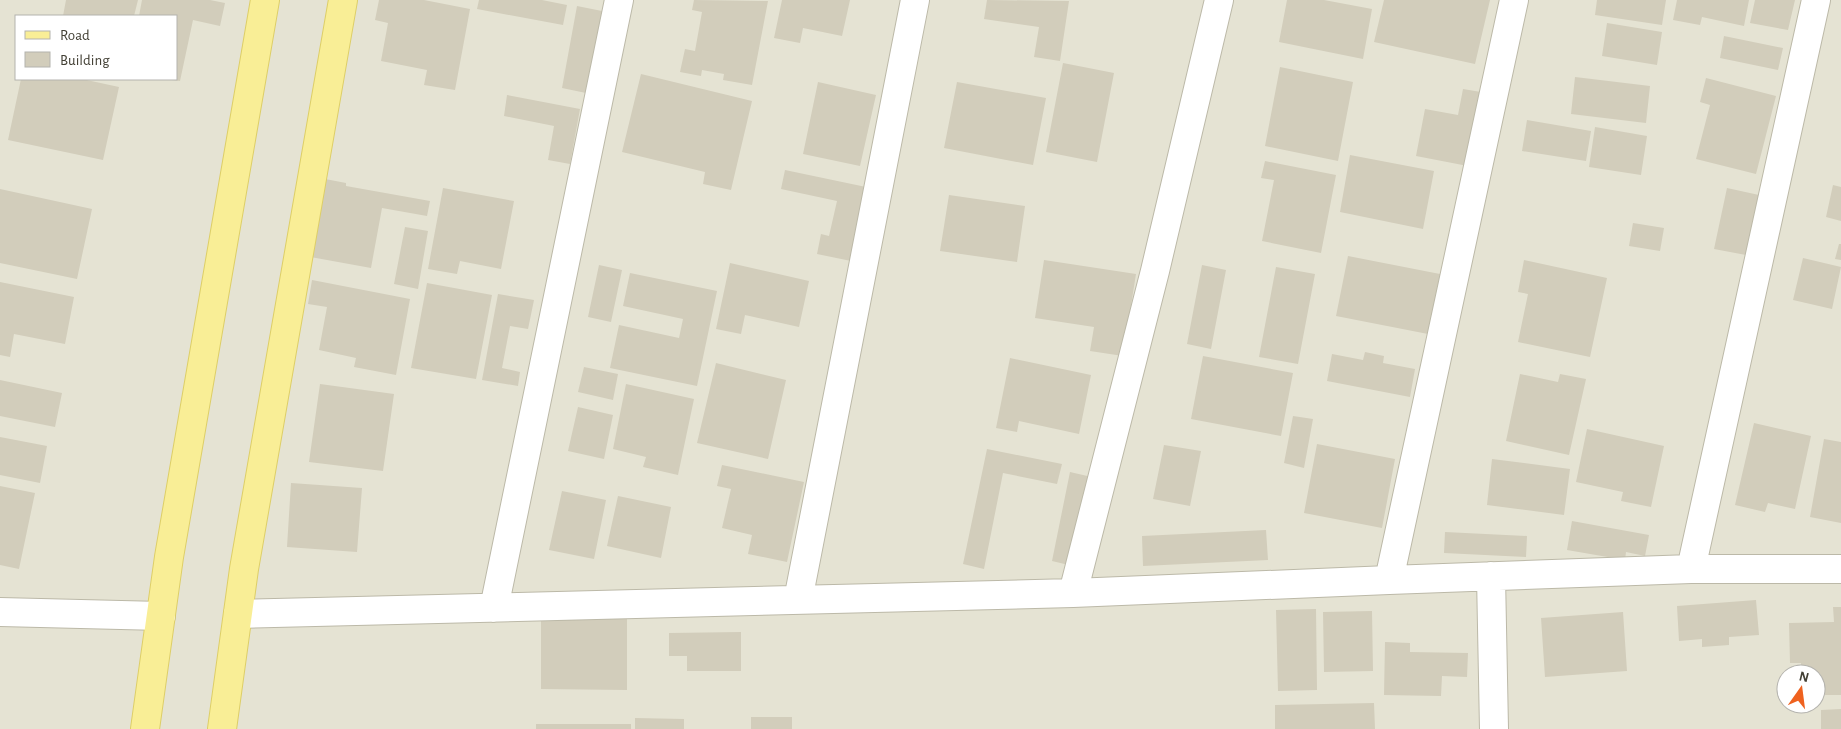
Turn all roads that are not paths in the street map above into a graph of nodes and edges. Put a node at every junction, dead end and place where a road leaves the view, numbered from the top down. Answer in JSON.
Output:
{"nodes":[{"id":1,"x":265,"y":0,"type":"edge"},
{"id":2,"x":343,"y":0,"type":"edge"},
{"id":3,"x":619,"y":0,"type":"edge"},
{"id":4,"x":915,"y":0,"type":"edge"},
{"id":5,"x":1219,"y":0,"type":"edge"},
{"id":6,"x":1514,"y":0,"type":"edge"},
{"id":7,"x":1816,"y":0,"type":"edge"},
{"id":8,"x":1841,"y":568,"type":"edge"},
{"id":9,"x":1691,"y":569,"type":"junction"},
{"id":10,"x":1490,"y":576,"type":"junction"},
{"id":11,"x":1389,"y":580,"type":"junction"},
{"id":12,"x":1073,"y":593,"type":"junction"},
{"id":13,"x":798,"y":600,"type":"junction"},
{"id":14,"x":494,"y":608,"type":"junction"},
{"id":15,"x":0,"y":612,"type":"edge"},
{"id":16,"x":238,"y":614,"type":"junction"},
{"id":17,"x":161,"y":616,"type":"junction"},
{"id":18,"x":145,"y":729,"type":"edge"},
{"id":19,"x":222,"y":729,"type":"edge"},
{"id":20,"x":1494,"y":729,"type":"edge"}],
"edges":[{"from":1,"to":17,"type":"main road"},
{"from":2,"to":16,"type":"main road"},
{"from":3,"to":14,"type":"street"},
{"from":4,"to":13,"type":"street"},
{"from":5,"to":12,"type":"street"},
{"from":6,"to":11,"type":"street"},
{"from":7,"to":9,"type":"street"},
{"from":8,"to":9,"type":"street"},
{"from":9,"to":10,"type":"street"},
{"from":10,"to":11,"type":"street"},
{"from":10,"to":20,"type":"street"},
{"from":11,"to":12,"type":"street"},
{"from":12,"to":13,"type":"street"},
{"from":13,"to":14,"type":"street"},
{"from":14,"to":16,"type":"street"},
{"from":15,"to":17,"type":"street"},
{"from":16,"to":19,"type":"main road"},
{"from":17,"to":18,"type":"main road"}]}
